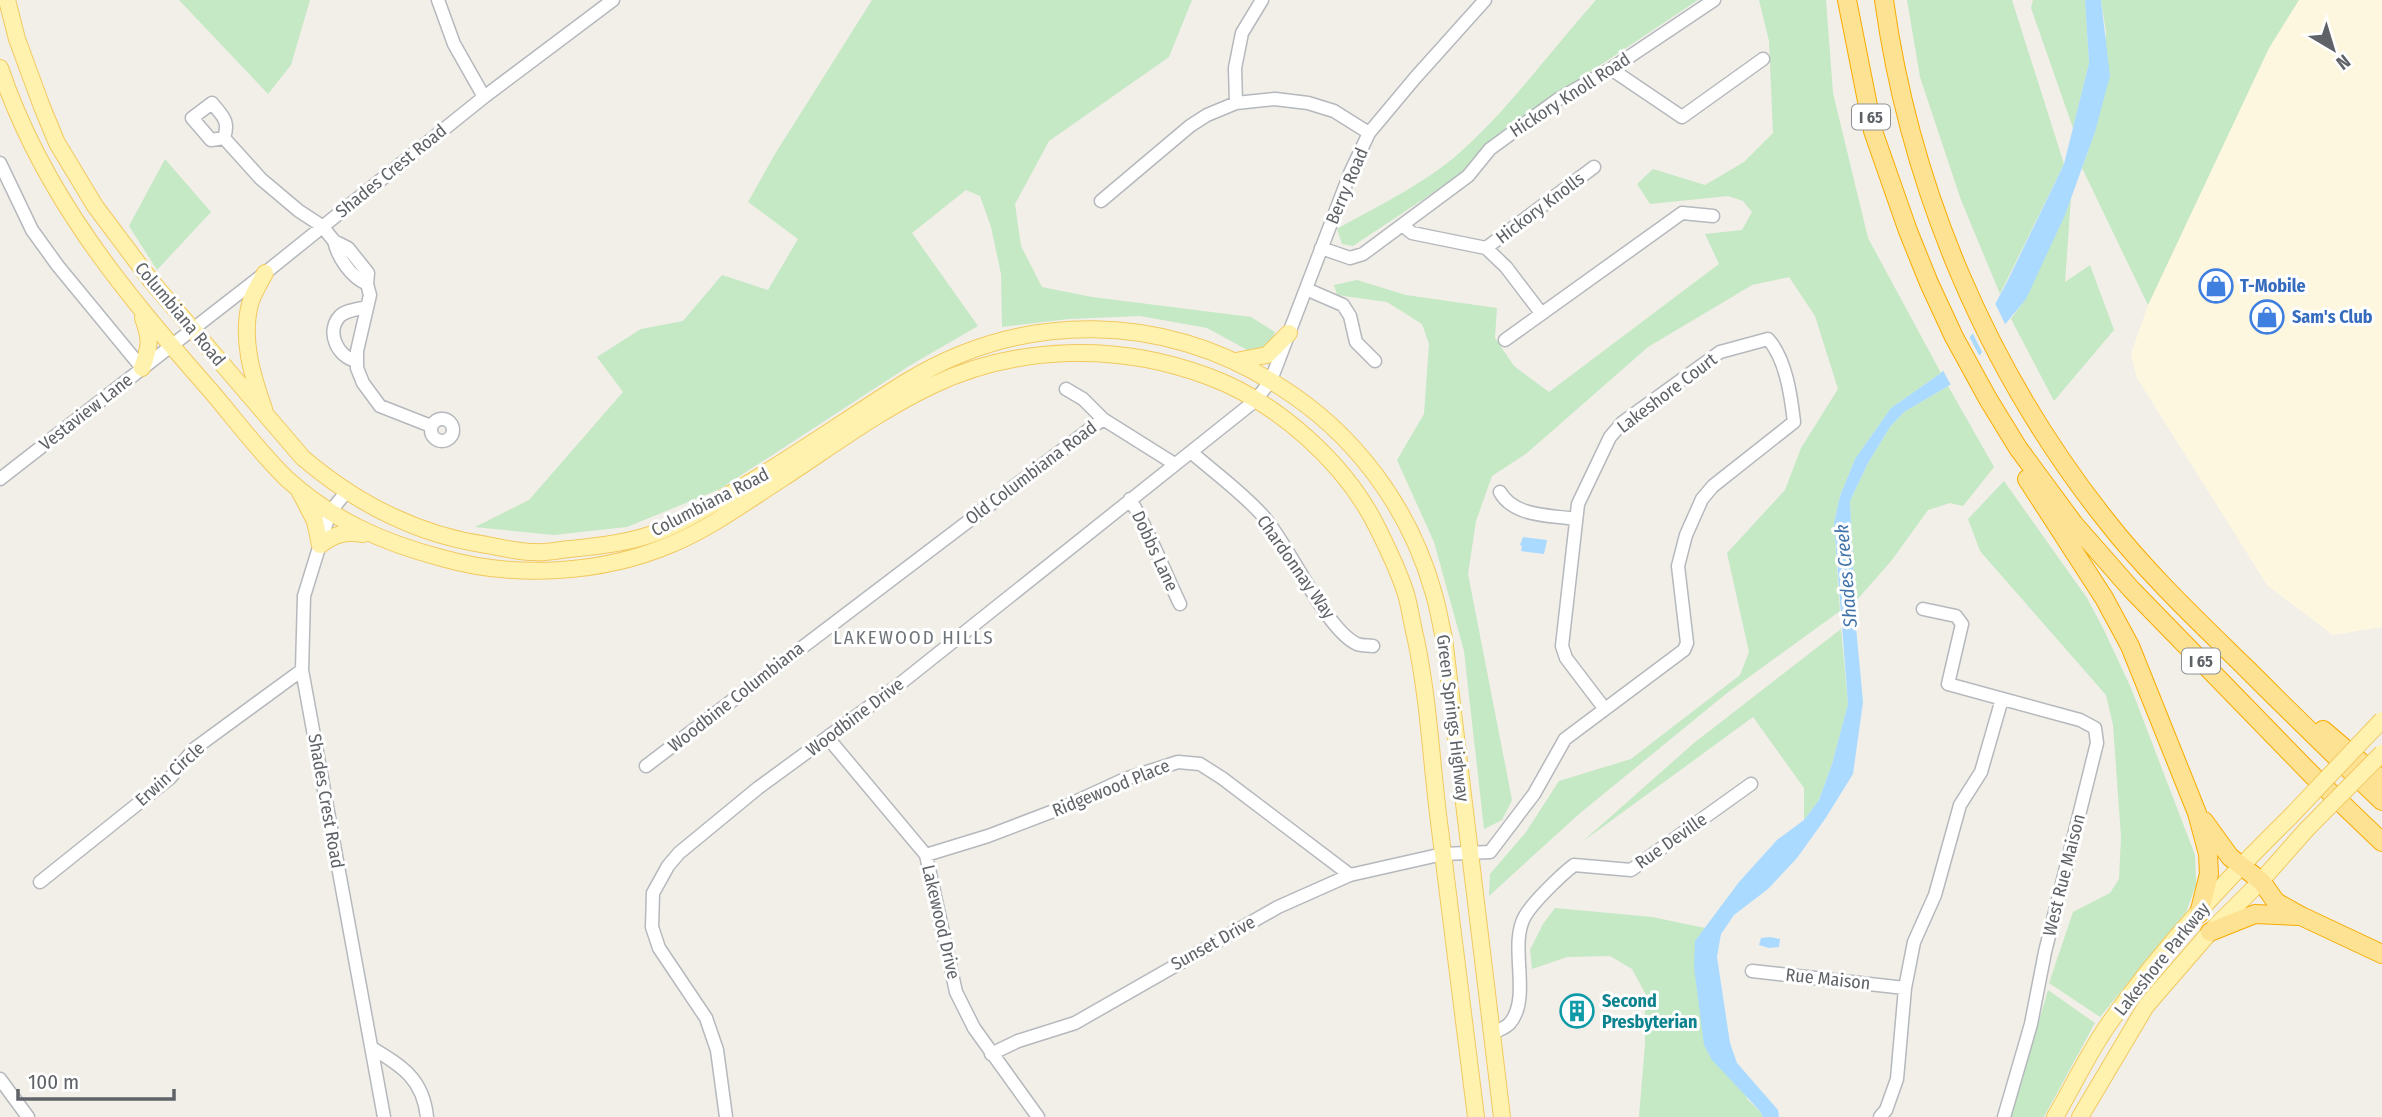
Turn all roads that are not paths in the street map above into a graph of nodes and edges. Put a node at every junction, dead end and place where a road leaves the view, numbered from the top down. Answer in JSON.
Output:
{"nodes":[{"id":1,"x":7,"y":0,"type":"edge"},
{"id":2,"x":438,"y":0,"type":"edge"},
{"id":3,"x":613,"y":0,"type":"edge"},
{"id":4,"x":1262,"y":0,"type":"edge"},
{"id":5,"x":1485,"y":0,"type":"edge"},
{"id":6,"x":1714,"y":0,"type":"edge"},
{"id":7,"x":1847,"y":0,"type":"edge"},
{"id":8,"x":1884,"y":0,"type":"edge"},
{"id":9,"x":1763,"y":59,"type":"dead end"},
{"id":10,"x":27,"y":69,"type":"junction"},
{"id":11,"x":1611,"y":69,"type":"junction"},
{"id":12,"x":1,"y":73,"type":"edge"},
{"id":13,"x":484,"y":97,"type":"junction"},
{"id":14,"x":1236,"y":103,"type":"junction"},
{"id":15,"x":1369,"y":133,"type":"junction"},
{"id":16,"x":224,"y":138,"type":"dead end"},
{"id":17,"x":0,"y":163,"type":"edge"},
{"id":18,"x":1594,"y":167,"type":"dead end"},
{"id":19,"x":1101,"y":201,"type":"dead end"},
{"id":20,"x":1713,"y":216,"type":"dead end"},
{"id":21,"x":1402,"y":225,"type":"junction"},
{"id":22,"x":323,"y":226,"type":"junction"},
{"id":23,"x":117,"y":238,"type":"junction"},
{"id":24,"x":1321,"y":248,"type":"junction"},
{"id":25,"x":1486,"y":248,"type":"junction"},
{"id":26,"x":96,"y":253,"type":"junction"},
{"id":27,"x":265,"y":274,"type":"junction"},
{"id":28,"x":1306,"y":289,"type":"junction"},
{"id":29,"x":139,"y":306,"type":"junction"},
{"id":30,"x":367,"y":307,"type":"junction"},
{"id":31,"x":1541,"y":313,"type":"junction"},
{"id":32,"x":192,"y":331,"type":"junction"},
{"id":33,"x":1289,"y":334,"type":"junction"},
{"id":34,"x":1505,"y":340,"type":"dead end"},
{"id":35,"x":172,"y":346,"type":"junction"},
{"id":36,"x":357,"y":361,"type":"junction"},
{"id":37,"x":1236,"y":361,"type":"junction"},
{"id":38,"x":1375,"y":361,"type":"dead end"},
{"id":39,"x":142,"y":368,"type":"junction"},
{"id":40,"x":1271,"y":380,"type":"junction"},
{"id":41,"x":909,"y":389,"type":"junction"},
{"id":42,"x":1066,"y":389,"type":"dead end"},
{"id":43,"x":1256,"y":400,"type":"junction"},
{"id":44,"x":267,"y":418,"type":"junction"},
{"id":45,"x":1103,"y":419,"type":"junction"},
{"id":46,"x":431,"y":426,"type":"dead end"},
{"id":47,"x":1191,"y":452,"type":"junction"},
{"id":48,"x":1173,"y":463,"type":"junction"},
{"id":49,"x":2029,"y":474,"type":"junction"},
{"id":50,"x":0,"y":479,"type":"edge"},
{"id":51,"x":297,"y":486,"type":"junction"},
{"id":52,"x":347,"y":491,"type":"junction"},
{"id":53,"x":1500,"y":492,"type":"dead end"},
{"id":54,"x":1130,"y":499,"type":"junction"},
{"id":55,"x":330,"y":513,"type":"junction"},
{"id":56,"x":1575,"y":519,"type":"junction"},
{"id":57,"x":369,"y":534,"type":"junction"},
{"id":58,"x":320,"y":544,"type":"junction"},
{"id":59,"x":893,"y":578,"type":"joint"},
{"id":60,"x":1180,"y":604,"type":"dead end"},
{"id":61,"x":1923,"y":609,"type":"dead end"},
{"id":62,"x":1373,"y":646,"type":"dead end"},
{"id":63,"x":2245,"y":668,"type":"junction"},
{"id":64,"x":302,"y":670,"type":"junction"},
{"id":65,"x":2002,"y":699,"type":"junction"},
{"id":66,"x":1604,"y":708,"type":"junction"},
{"id":67,"x":2382,"y":720,"type":"edge"},
{"id":68,"x":828,"y":738,"type":"junction"},
{"id":69,"x":2382,"y":753,"type":"edge"},
{"id":70,"x":646,"y":766,"type":"dead end"},
{"id":71,"x":2382,"y":780,"type":"edge"},
{"id":72,"x":1751,"y":784,"type":"dead end"},
{"id":73,"x":2382,"y":801,"type":"edge"},
{"id":74,"x":2197,"y":813,"type":"junction"},
{"id":75,"x":2382,"y":842,"type":"edge"},
{"id":76,"x":1471,"y":853,"type":"junction"},
{"id":77,"x":1443,"y":854,"type":"junction"},
{"id":78,"x":926,"y":855,"type":"junction"},
{"id":79,"x":2242,"y":865,"type":"junction"},
{"id":80,"x":1349,"y":875,"type":"junction"},
{"id":81,"x":40,"y":881,"type":"dead end"},
{"id":82,"x":2261,"y":881,"type":"junction"},
{"id":83,"x":2199,"y":914,"type":"junction"},
{"id":84,"x":2301,"y":916,"type":"junction"},
{"id":85,"x":2210,"y":932,"type":"junction"},
{"id":86,"x":2382,"y":954,"type":"edge"},
{"id":87,"x":1752,"y":971,"type":"dead end"},
{"id":88,"x":1905,"y":988,"type":"junction"},
{"id":89,"x":1491,"y":1034,"type":"junction"},
{"id":90,"x":372,"y":1048,"type":"junction"},
{"id":91,"x":991,"y":1054,"type":"junction"},
{"id":92,"x":0,"y":1079,"type":"edge"},
{"id":93,"x":28,"y":1117,"type":"edge"},
{"id":94,"x":384,"y":1117,"type":"edge"},
{"id":95,"x":427,"y":1117,"type":"edge"},
{"id":96,"x":726,"y":1117,"type":"edge"},
{"id":97,"x":1038,"y":1117,"type":"edge"},
{"id":98,"x":1476,"y":1117,"type":"edge"},
{"id":99,"x":1502,"y":1117,"type":"edge"},
{"id":100,"x":1880,"y":1117,"type":"edge"},
{"id":101,"x":2004,"y":1117,"type":"edge"},
{"id":102,"x":2055,"y":1117,"type":"edge"},
{"id":103,"x":2080,"y":1117,"type":"edge"}],
"edges":[{"from":1,"to":10,"type":"main road","name":"Columbiana Road"},
{"from":2,"to":13,"type":"street"},
{"from":3,"to":13,"type":"street","name":"Shades Crest Road"},
{"from":4,"to":14,"type":"street"},
{"from":5,"to":15,"type":"street","name":"Berry Road"},
{"from":6,"to":11,"type":"street","name":"Hickory Knoll Road"},
{"from":7,"to":49,"type":"highway","number":"I 65"},
{"from":8,"to":63,"type":"highway","number":"I 65"},
{"from":9,"to":11,"type":"street"},
{"from":10,"to":12,"type":"main road"},
{"from":10,"to":23,"type":"main road","name":"Columbiana Road"},
{"from":11,"to":21,"type":"street","name":"Hickory Knoll Road"},
{"from":12,"to":26,"type":"main road","name":"Columbiana Road"},
{"from":13,"to":22,"type":"street","name":"Shades Crest Road"},
{"from":14,"to":15,"type":"street"},
{"from":14,"to":19,"type":"street"},
{"from":15,"to":24,"type":"street","name":"Berry Road"},
{"from":16,"to":22,"type":"street"},
{"from":17,"to":39,"type":"street"},
{"from":18,"to":25,"type":"street","name":"Hickory Knolls"},
{"from":20,"to":31,"type":"street"},
{"from":21,"to":24,"type":"street"},
{"from":21,"to":25,"type":"street","name":"Hickory Knolls"},
{"from":22,"to":27,"type":"street","name":"Shades Crest Road"},
{"from":22,"to":30,"type":"street"},
{"from":23,"to":26,"type":"main road"},
{"from":23,"to":32,"type":"main road","name":"Columbiana Road"},
{"from":24,"to":28,"type":"street","name":"Berry Road"},
{"from":25,"to":31,"type":"street","name":"Hickory Knolls"},
{"from":26,"to":29,"type":"main road","name":"Columbiana Road"},
{"from":27,"to":32,"type":"street","name":"Shades Crest Road"},
{"from":27,"to":44,"type":"main road"},
{"from":28,"to":33,"type":"street","name":"Berry Road"},
{"from":28,"to":38,"type":"street"},
{"from":29,"to":35,"type":"main road","name":"Columbiana Road"},
{"from":29,"to":39,"type":"main road"},
{"from":30,"to":36,"type":"street"},
{"from":30,"to":36,"type":"street"},
{"from":31,"to":34,"type":"street"},
{"from":32,"to":35,"type":"street","name":"Shades Crest Road"},
{"from":32,"to":44,"type":"main road","name":"Columbiana Road"},
{"from":33,"to":37,"type":"main road"},
{"from":33,"to":40,"type":"street","name":"Berry Road"},
{"from":35,"to":39,"type":"street","name":"Vestaview Lane"},
{"from":35,"to":51,"type":"main road","name":"Columbiana Road"},
{"from":36,"to":46,"type":"street"},
{"from":37,"to":40,"type":"main road","name":"Columbiana Road"},
{"from":37,"to":41,"type":"main road","name":"Columbiana Road"},
{"from":39,"to":50,"type":"street","name":"Vestaview Lane"},
{"from":40,"to":43,"type":"street","name":"Berry Road"},
{"from":40,"to":76,"type":"main road","name":"Green Springs Highway"},
{"from":41,"to":43,"type":"main road","name":"Columbiana Road"},
{"from":41,"to":52,"type":"main road","name":"Columbiana Road"},
{"from":41,"to":57,"type":"main road","name":"Columbiana Road"},
{"from":42,"to":45,"type":"street"},
{"from":43,"to":47,"type":"street","name":"Woodbine Drive"},
{"from":43,"to":77,"type":"main road","name":"Green Springs Highway"},
{"from":44,"to":52,"type":"main road","name":"Columbiana Road"},
{"from":45,"to":48,"type":"street","name":"Old Columbiana Road"},
{"from":45,"to":59,"type":"street","name":"Old Columbiana Road"},
{"from":47,"to":48,"type":"street","name":"Woodbine Drive"},
{"from":47,"to":62,"type":"street","name":"Chardonnay Way"},
{"from":48,"to":54,"type":"street","name":"Woodbine Drive"},
{"from":49,"to":74,"type":"highway"},
{"from":49,"to":75,"type":"highway","number":"I 65"},
{"from":51,"to":55,"type":"main road","name":"Columbiana Road"},
{"from":51,"to":58,"type":"main road"},
{"from":52,"to":55,"type":"street","name":"Shades Crest Road"},
{"from":53,"to":56,"type":"street"},
{"from":54,"to":60,"type":"street","name":"Dobbs Lane"},
{"from":54,"to":68,"type":"street","name":"Woodbine Drive"},
{"from":55,"to":57,"type":"main road","name":"Columbiana Road"},
{"from":55,"to":58,"type":"street","name":"Shades Crest Road"},
{"from":56,"to":66,"type":"street"},
{"from":56,"to":66,"type":"street","name":"Lakeshore Court"},
{"from":57,"to":58,"type":"main road"},
{"from":58,"to":64,"type":"street","name":"Shades Crest Road"},
{"from":59,"to":70,"type":"street","name":"Woodbine Columbiana"},
{"from":61,"to":65,"type":"street","name":"West Rue Maison"},
{"from":63,"to":71,"type":"highway"},
{"from":63,"to":73,"type":"highway","number":"I 65"},
{"from":64,"to":81,"type":"street","name":"Erwin Circle"},
{"from":64,"to":90,"type":"street","name":"Shades Crest Road"},
{"from":65,"to":88,"type":"street"},
{"from":65,"to":101,"type":"street","name":"West Rue Maison"},
{"from":66,"to":76,"type":"street","name":"Lakeshore Court"},
{"from":67,"to":79,"type":"main road","name":"Lakeshore Parkway","bridge":true},
{"from":68,"to":78,"type":"street","name":"Lakewood Drive"},
{"from":68,"to":96,"type":"street","name":"Woodbine Drive"},
{"from":69,"to":82,"type":"main road","name":"Lakeshore Parkway","bridge":true},
{"from":72,"to":89,"type":"street","name":"Rue Deville"},
{"from":74,"to":79,"type":"highway"},
{"from":74,"to":83,"type":"highway"},
{"from":76,"to":77,"type":"street","name":"Lakeshore Court"},
{"from":76,"to":89,"type":"main road","name":"Green Springs Highway"},
{"from":77,"to":80,"type":"street","name":"Sunset Drive"},
{"from":77,"to":98,"type":"main road","name":"Green Springs Highway"},
{"from":78,"to":80,"type":"street","name":"Ridgewood Place"},
{"from":78,"to":91,"type":"street","name":"Lakewood Drive"},
{"from":79,"to":82,"type":"highway"},
{"from":79,"to":83,"type":"main road","name":"Lakeshore Parkway"},
{"from":80,"to":91,"type":"street","name":"Sunset Drive"},
{"from":82,"to":84,"type":"highway"},
{"from":82,"to":85,"type":"main road","name":"Lakeshore Parkway"},
{"from":83,"to":102,"type":"main road","name":"Lakeshore Parkway"},
{"from":84,"to":85,"type":"highway"},
{"from":84,"to":86,"type":"highway"},
{"from":85,"to":103,"type":"main road","name":"Lakeshore Parkway"},
{"from":87,"to":88,"type":"street","name":"Rue Maison"},
{"from":88,"to":100,"type":"street"},
{"from":89,"to":99,"type":"main road","name":"Green Springs Highway"},
{"from":90,"to":94,"type":"street","name":"Shades Crest Road"},
{"from":90,"to":95,"type":"street"},
{"from":91,"to":97,"type":"street","name":"Lakewood Drive"},
{"from":92,"to":93,"type":"street"}]}
